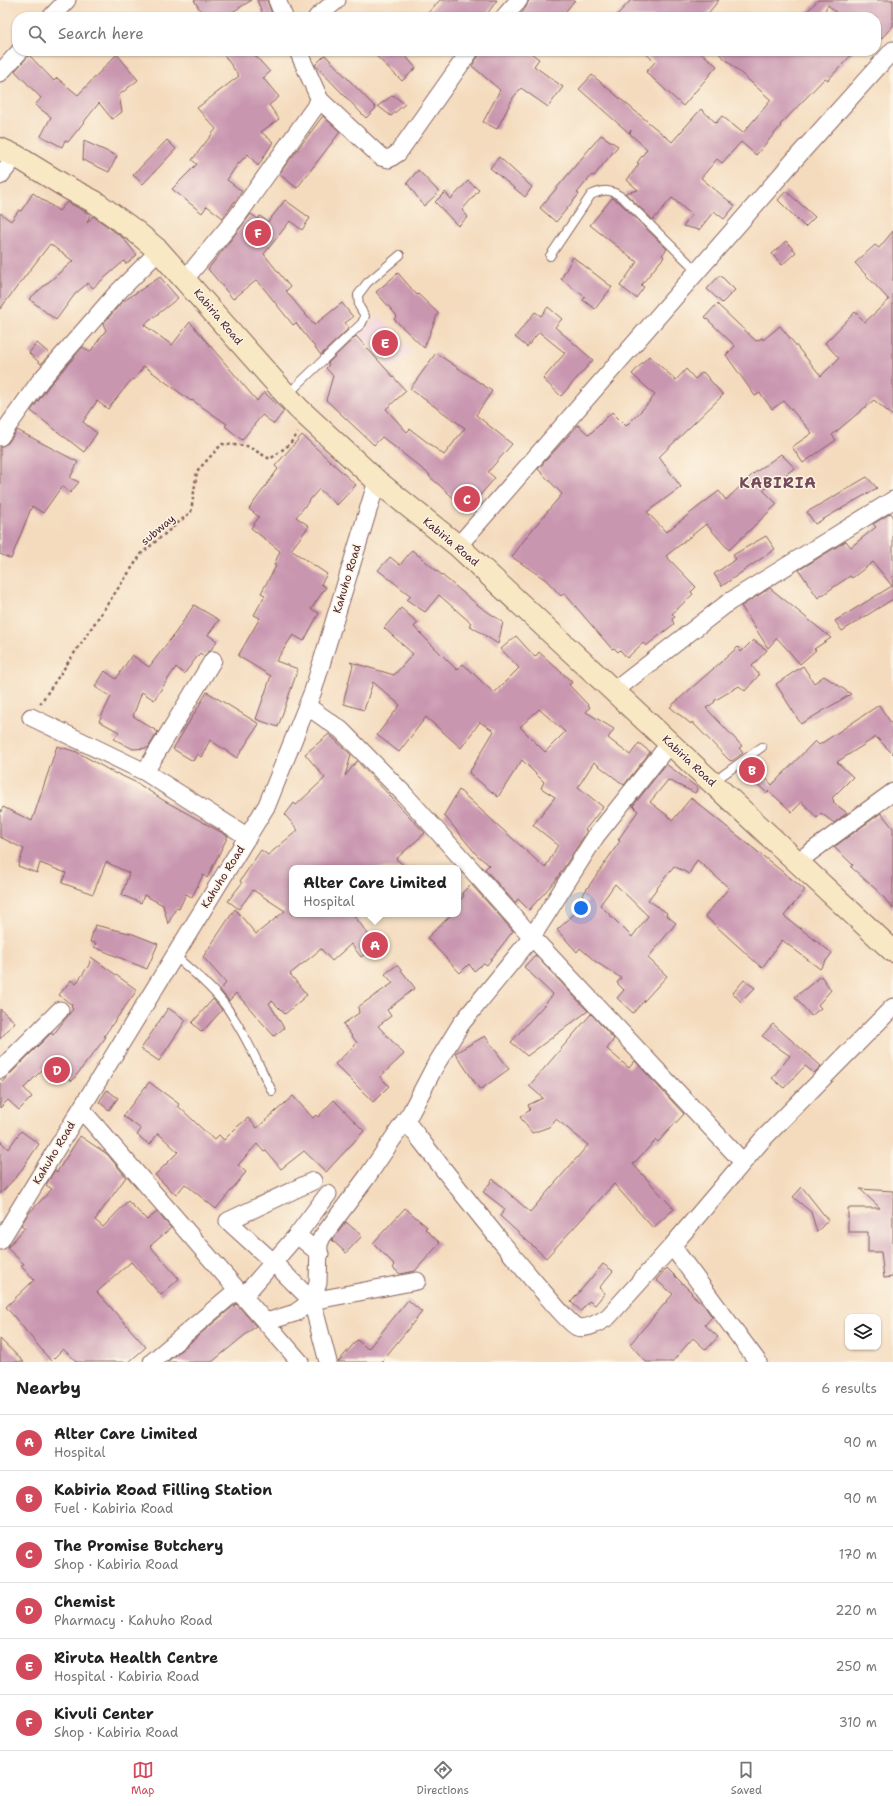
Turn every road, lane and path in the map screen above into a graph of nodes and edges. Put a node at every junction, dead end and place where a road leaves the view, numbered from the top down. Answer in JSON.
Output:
{"nodes":[{"id":1,"x":67,"y":0,"type":"edge"},
{"id":2,"x":277,"y":0,"type":"edge"},
{"id":3,"x":337,"y":0,"type":"edge"},
{"id":4,"x":519,"y":0,"type":"edge"},
{"id":5,"x":56,"y":12,"type":"edge"},
{"id":6,"x":282,"y":12,"type":"edge"},
{"id":7,"x":323,"y":12,"type":"edge"},
{"id":8,"x":508,"y":12,"type":"edge"},
{"id":9,"x":893,"y":50,"type":"edge"},
{"id":10,"x":15,"y":56,"type":"edge"},
{"id":11,"x":300,"y":56,"type":"edge"},
{"id":12,"x":466,"y":56,"type":"edge"},
{"id":13,"x":0,"y":73,"type":"edge"},
{"id":14,"x":320,"y":100,"type":"junction"},
{"id":15,"x":8,"y":152,"type":"edge"},
{"id":16,"x":0,"y":176,"type":"edge"},
{"id":17,"x":159,"y":251,"type":"junction"},
{"id":18,"x":400,"y":255,"type":"dead end"},
{"id":19,"x":550,"y":256,"type":"dead end"},
{"id":20,"x":697,"y":271,"type":"junction"},
{"id":21,"x":185,"y":279,"type":"junction"},
{"id":22,"x":286,"y":395,"type":"junction"},
{"id":23,"x":309,"y":418,"type":"junction"},
{"id":24,"x":0,"y":437,"type":"edge"},
{"id":25,"x":377,"y":481,"type":"junction"},
{"id":26,"x":893,"y":500,"type":"edge"},
{"id":27,"x":458,"y":546,"type":"junction"},
{"id":28,"x":213,"y":660,"type":"dead end"},
{"id":29,"x":614,"y":691,"type":"junction"},
{"id":30,"x":307,"y":706,"type":"junction"},
{"id":31,"x":31,"y":717,"type":"joint"},
{"id":32,"x":670,"y":743,"type":"junction"},
{"id":33,"x":762,"y":747,"type":"dead end"},
{"id":34,"x":144,"y":772,"type":"junction"},
{"id":35,"x":712,"y":782,"type":"junction"},
{"id":36,"x":893,"y":792,"type":"edge"},
{"id":37,"x":248,"y":837,"type":"junction"},
{"id":38,"x":797,"y":862,"type":"junction"},
{"id":39,"x":532,"y":937,"type":"junction"},
{"id":40,"x":893,"y":951,"type":"edge"},
{"id":41,"x":175,"y":956,"type":"junction"},
{"id":42,"x":893,"y":1007,"type":"edge"},
{"id":43,"x":60,"y":1010,"type":"dead end"},
{"id":44,"x":0,"y":1070,"type":"edge"},
{"id":45,"x":272,"y":1091,"type":"dead end"},
{"id":46,"x":81,"y":1108,"type":"junction"},
{"id":47,"x":405,"y":1120,"type":"junction"},
{"id":48,"x":742,"y":1161,"type":"junction"},
{"id":49,"x":313,"y":1181,"type":"dead end"},
{"id":50,"x":328,"y":1194,"type":"dead end"},
{"id":51,"x":297,"y":1235,"type":"junction"},
{"id":52,"x":0,"y":1241,"type":"edge"},
{"id":53,"x":672,"y":1246,"type":"junction"},
{"id":54,"x":320,"y":1254,"type":"junction"},
{"id":55,"x":273,"y":1262,"type":"junction"},
{"id":56,"x":417,"y":1280,"type":"dead end"},
{"id":57,"x":240,"y":1293,"type":"junction"},
{"id":58,"x":312,"y":1300,"type":"junction"},
{"id":59,"x":266,"y":1322,"type":"junction"},
{"id":60,"x":152,"y":1362,"type":"edge"},
{"id":61,"x":300,"y":1362,"type":"edge"},
{"id":62,"x":328,"y":1362,"type":"edge"},
{"id":63,"x":758,"y":1362,"type":"edge"}],
"edges":[{"from":1,"to":5,"type":"street"},
{"from":2,"to":6,"type":"street"},
{"from":3,"to":7,"type":"street"},
{"from":4,"to":8,"type":"street"},
{"from":9,"to":20,"type":"street"},
{"from":10,"to":13,"type":"street"},
{"from":11,"to":14,"type":"street"},
{"from":12,"to":14,"type":"street"},
{"from":14,"to":21,"type":"street"},
{"from":15,"to":16,"type":"street"},
{"from":15,"to":17,"type":"main road","name":"Kabiria Road"},
{"from":17,"to":21,"type":"main road","name":"Kabiria Road"},
{"from":17,"to":24,"type":"street"},
{"from":18,"to":22,"type":"lane"},
{"from":19,"to":20,"type":"lane"},
{"from":20,"to":27,"type":"street"},
{"from":21,"to":22,"type":"main road","name":"Kabiria Road"},
{"from":22,"to":23,"type":"main road","name":"Kabiria Road"},
{"from":23,"to":25,"type":"main road","name":"Kabiria Road"},
{"from":23,"to":31,"type":"path","name":"subway"},
{"from":25,"to":27,"type":"main road","name":"Kabiria Road"},
{"from":25,"to":30,"type":"street","name":"Kahuho Road"},
{"from":26,"to":29,"type":"street"},
{"from":27,"to":29,"type":"main road","name":"Kabiria Road"},
{"from":28,"to":34,"type":"street"},
{"from":29,"to":32,"type":"main road","name":"Kabiria Road"},
{"from":30,"to":37,"type":"street","name":"Kahuho Road"},
{"from":30,"to":39,"type":"street"},
{"from":31,"to":34,"type":"street"},
{"from":32,"to":35,"type":"main road","name":"Kabiria Road"},
{"from":32,"to":39,"type":"street"},
{"from":33,"to":35,"type":"lane"},
{"from":34,"to":37,"type":"street"},
{"from":35,"to":38,"type":"main road","name":"Kabiria Road"},
{"from":36,"to":38,"type":"street"},
{"from":37,"to":41,"type":"street","name":"Kahuho Road"},
{"from":38,"to":40,"type":"main road","name":"Kabiria Road"},
{"from":39,"to":47,"type":"street"},
{"from":39,"to":48,"type":"street"},
{"from":41,"to":45,"type":"lane"},
{"from":41,"to":46,"type":"street","name":"Kahuho Road"},
{"from":42,"to":48,"type":"street"},
{"from":43,"to":44,"type":"street"},
{"from":46,"to":52,"type":"street","name":"Kahuho Road"},
{"from":46,"to":57,"type":"street"},
{"from":47,"to":53,"type":"street"},
{"from":47,"to":54,"type":"street"},
{"from":48,"to":53,"type":"street"},
{"from":49,"to":55,"type":"street"},
{"from":50,"to":51,"type":"street"},
{"from":51,"to":54,"type":"street"},
{"from":51,"to":55,"type":"street"},
{"from":53,"to":63,"type":"street"},
{"from":54,"to":58,"type":"street"},
{"from":55,"to":57,"type":"street"},
{"from":55,"to":58,"type":"street"},
{"from":56,"to":58,"type":"street"},
{"from":57,"to":59,"type":"street"},
{"from":57,"to":60,"type":"street"},
{"from":58,"to":59,"type":"street"},
{"from":58,"to":62,"type":"street"},
{"from":59,"to":61,"type":"street"}]}
